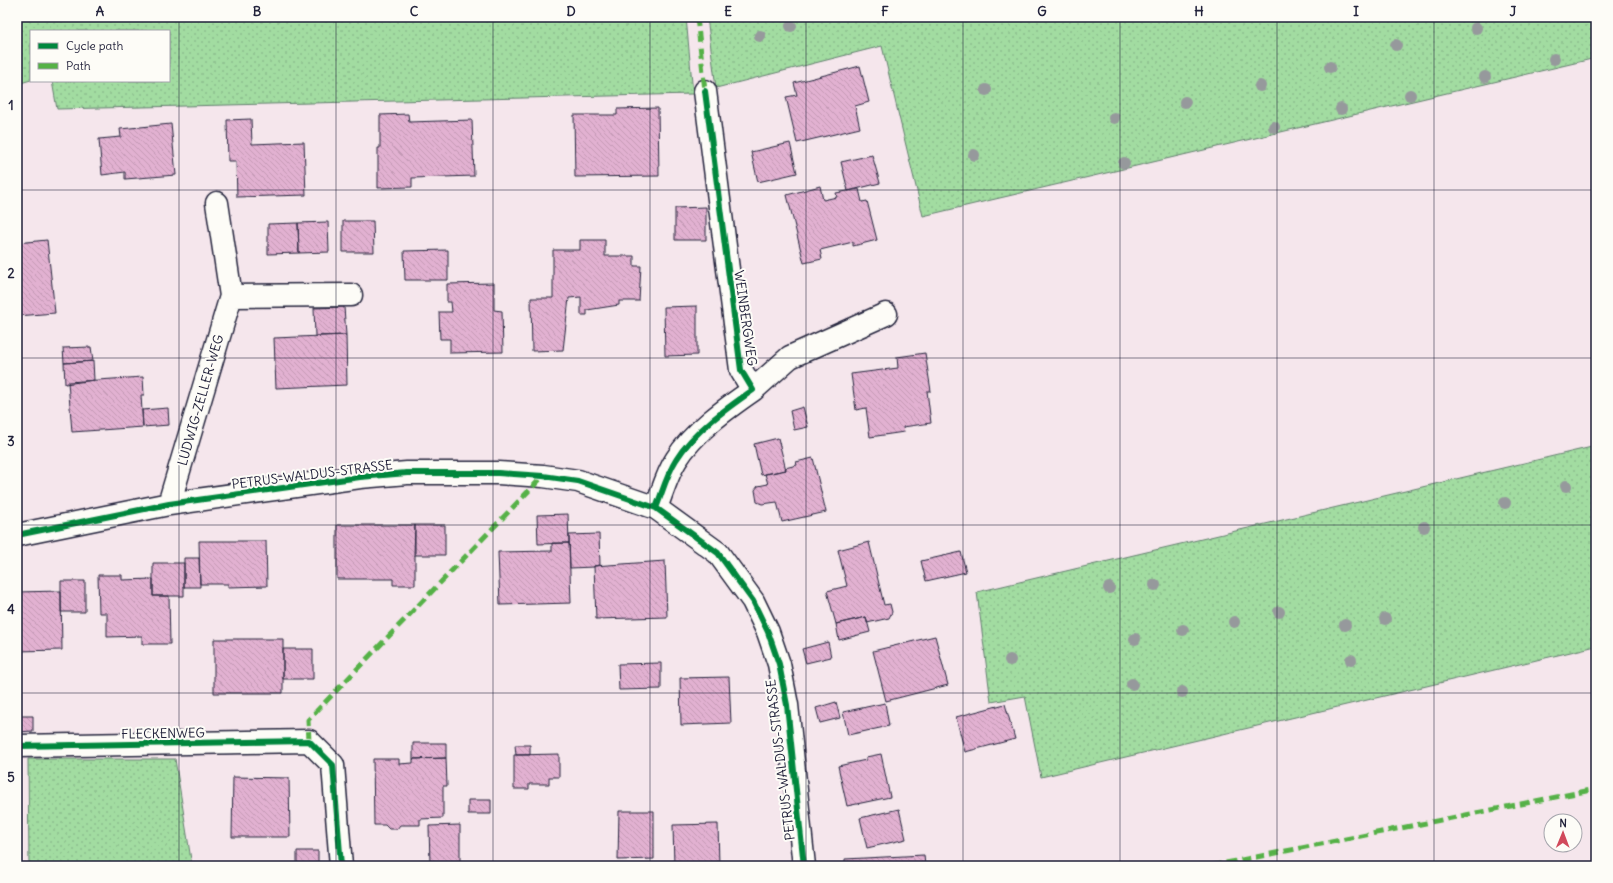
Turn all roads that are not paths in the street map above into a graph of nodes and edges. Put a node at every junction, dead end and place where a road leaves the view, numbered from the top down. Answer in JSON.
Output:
{"nodes":[{"id":1,"x":705,"y":90,"type":"dead end"},
{"id":2,"x":217,"y":203,"type":"dead end"},
{"id":3,"x":351,"y":295,"type":"dead end"},
{"id":4,"x":231,"y":296,"type":"junction"},
{"id":5,"x":886,"y":314,"type":"dead end"},
{"id":6,"x":753,"y":390,"type":"junction"},
{"id":7,"x":169,"y":504,"type":"junction"},
{"id":8,"x":656,"y":508,"type":"junction"},
{"id":9,"x":17,"y":535,"type":"edge"},
{"id":10,"x":17,"y":746,"type":"edge"},
{"id":11,"x":341,"y":866,"type":"edge"},
{"id":12,"x":804,"y":866,"type":"edge"}],
"edges":[{"from":1,"to":6,"type":"street","name":"WEINBERGWEG"},
{"from":2,"to":4,"type":"street","name":"LUDWIG-ZELLER-WEG"},
{"from":3,"to":4,"type":"street"},
{"from":4,"to":7,"type":"street","name":"LUDWIG-ZELLER-WEG"},
{"from":5,"to":6,"type":"street"},
{"from":6,"to":8,"type":"street"},
{"from":7,"to":8,"type":"street","name":"PETRUS-WALDUS-STRASSE"},
{"from":7,"to":9,"type":"street","name":"PETRUS-WALDUS-STRASSE"},
{"from":8,"to":12,"type":"street","name":"PETRUS-WALDUS-STRASSE"},
{"from":10,"to":11,"type":"street","name":"FLECKENWEG"}]}
